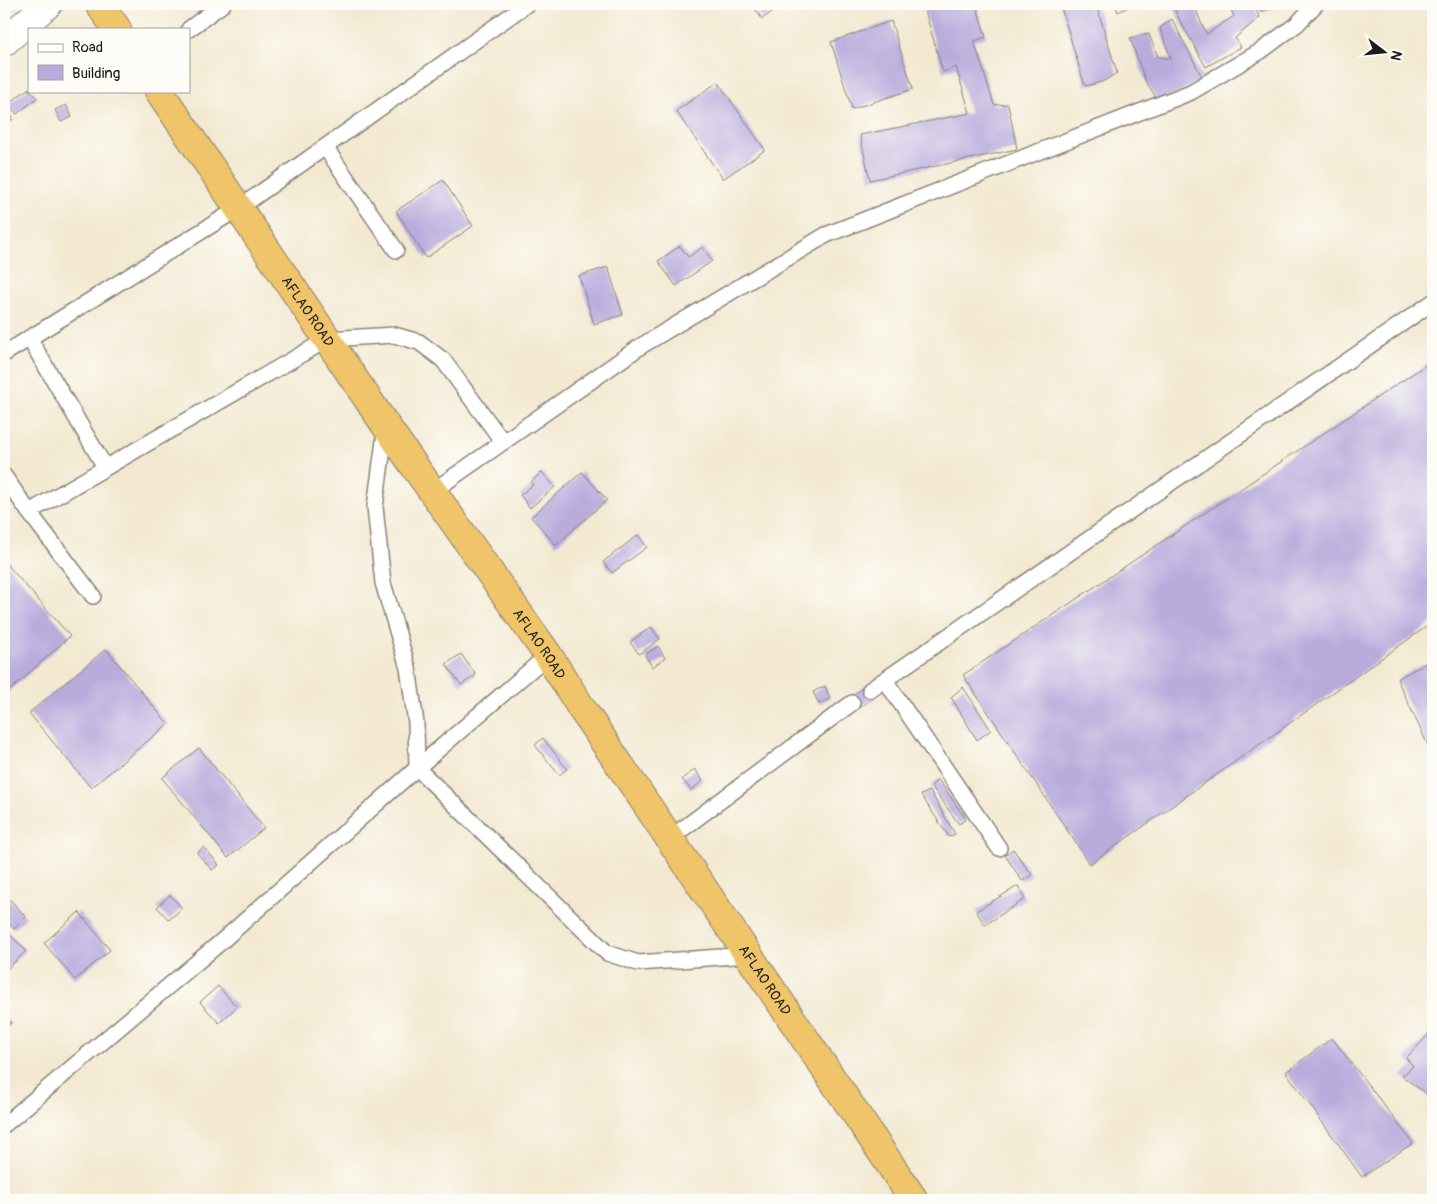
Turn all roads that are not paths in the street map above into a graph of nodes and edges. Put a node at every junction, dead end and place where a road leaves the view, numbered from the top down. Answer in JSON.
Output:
{"nodes":[{"id":1,"x":48,"y":4,"type":"edge"},
{"id":2,"x":100,"y":4,"type":"edge"},
{"id":3,"x":223,"y":4,"type":"edge"},
{"id":4,"x":528,"y":4,"type":"edge"},
{"id":5,"x":1316,"y":4,"type":"edge"},
{"id":6,"x":115,"y":28,"type":"edge"},
{"id":7,"x":190,"y":28,"type":"edge"},
{"id":8,"x":4,"y":42,"type":"edge"},
{"id":9,"x":160,"y":92,"type":"edge"},
{"id":10,"x":325,"y":147,"type":"junction"},
{"id":11,"x":239,"y":208,"type":"junction"},
{"id":12,"x":396,"y":250,"type":"dead end"},
{"id":13,"x":1433,"y":302,"type":"edge"},
{"id":14,"x":29,"y":338,"type":"junction"},
{"id":15,"x":328,"y":339,"type":"junction"},
{"id":16,"x":4,"y":354,"type":"edge"},
{"id":17,"x":386,"y":426,"type":"junction"},
{"id":18,"x":503,"y":442,"type":"junction"},
{"id":19,"x":105,"y":467,"type":"junction"},
{"id":20,"x":4,"y":476,"type":"edge"},
{"id":21,"x":433,"y":491,"type":"junction"},
{"id":22,"x":29,"y":512,"type":"junction"},
{"id":23,"x":93,"y":596,"type":"dead end"},
{"id":24,"x":548,"y":655,"type":"junction"},
{"id":25,"x":885,"y":680,"type":"junction"},
{"id":26,"x":870,"y":690,"type":"dead end"},
{"id":27,"x":852,"y":703,"type":"dead end"},
{"id":28,"x":417,"y":768,"type":"junction"},
{"id":29,"x":669,"y":839,"type":"junction"},
{"id":30,"x":999,"y":848,"type":"dead end"},
{"id":31,"x":748,"y":955,"type":"junction"},
{"id":32,"x":4,"y":1125,"type":"edge"},
{"id":33,"x":914,"y":1200,"type":"edge"}],
"edges":[{"from":1,"to":8,"type":"street"},
{"from":2,"to":6,"type":"highway"},
{"from":3,"to":7,"type":"lane"},
{"from":4,"to":10,"type":"lane"},
{"from":5,"to":18,"type":"lane"},
{"from":9,"to":11,"type":"highway","name":"AFLAO ROAD"},
{"from":10,"to":11,"type":"lane"},
{"from":10,"to":12,"type":"lane"},
{"from":11,"to":14,"type":"lane"},
{"from":11,"to":15,"type":"highway","name":"AFLAO ROAD"},
{"from":13,"to":25,"type":"lane"},
{"from":14,"to":16,"type":"lane"},
{"from":14,"to":19,"type":"lane"},
{"from":15,"to":17,"type":"highway","name":"AFLAO ROAD"},
{"from":15,"to":18,"type":"lane"},
{"from":15,"to":19,"type":"lane"},
{"from":17,"to":21,"type":"highway","name":"AFLAO ROAD"},
{"from":17,"to":28,"type":"lane"},
{"from":18,"to":21,"type":"lane"},
{"from":19,"to":22,"type":"lane"},
{"from":20,"to":22,"type":"lane"},
{"from":21,"to":24,"type":"highway","name":"AFLAO ROAD"},
{"from":22,"to":23,"type":"lane"},
{"from":24,"to":28,"type":"lane"},
{"from":24,"to":29,"type":"highway","name":"AFLAO ROAD"},
{"from":25,"to":26,"type":"lane"},
{"from":25,"to":30,"type":"lane"},
{"from":27,"to":29,"type":"lane"},
{"from":28,"to":31,"type":"lane"},
{"from":28,"to":32,"type":"lane"},
{"from":29,"to":31,"type":"highway","name":"AFLAO ROAD"},
{"from":31,"to":33,"type":"highway","name":"AFLAO ROAD"}]}
